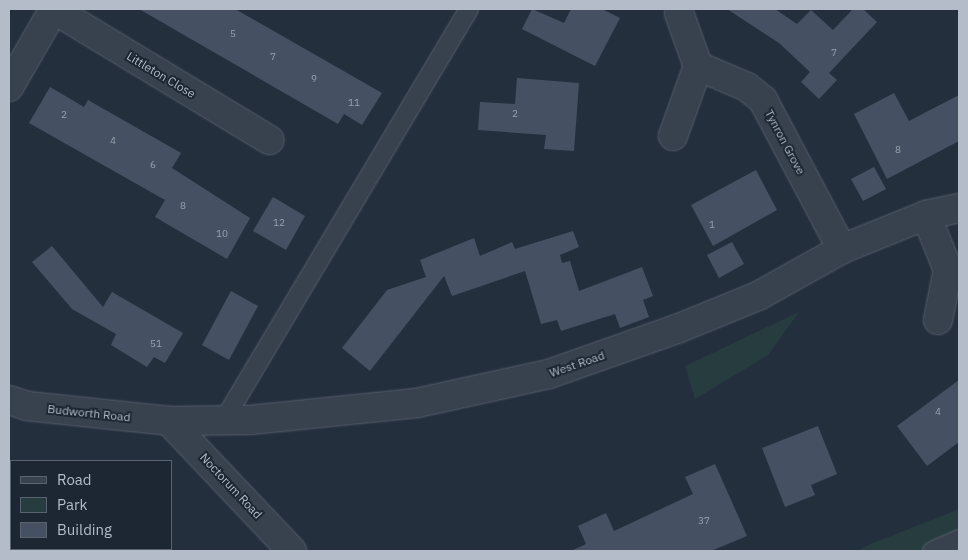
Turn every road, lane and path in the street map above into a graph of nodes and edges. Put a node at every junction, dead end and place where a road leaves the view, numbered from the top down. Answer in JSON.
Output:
{"nodes":[{"id":1,"x":54,"y":9,"type":"edge"},
{"id":2,"x":469,"y":9,"type":"edge"},
{"id":3,"x":679,"y":13,"type":"dead end"},
{"id":4,"x":698,"y":66,"type":"junction"},
{"id":5,"x":9,"y":87,"type":"edge"},
{"id":6,"x":673,"y":136,"type":"dead end"},
{"id":7,"x":269,"y":140,"type":"dead end"},
{"id":8,"x":959,"y":208,"type":"edge"},
{"id":9,"x":926,"y":215,"type":"junction"},
{"id":10,"x":842,"y":250,"type":"junction"},
{"id":11,"x":954,"y":271,"type":"edge"},
{"id":12,"x":938,"y":320,"type":"dead end"},
{"id":13,"x":9,"y":400,"type":"edge"},
{"id":14,"x":224,"y":420,"type":"junction"},
{"id":15,"x":169,"y":421,"type":"junction"},
{"id":16,"x":959,"y":539,"type":"edge"},
{"id":17,"x":292,"y":551,"type":"edge"},
{"id":18,"x":932,"y":551,"type":"edge"}],
"edges":[{"from":1,"to":5,"type":"street"},
{"from":1,"to":7,"type":"street","name":"Littleton Close"},
{"from":2,"to":14,"type":"lane"},
{"from":3,"to":4,"type":"street"},
{"from":4,"to":6,"type":"street"},
{"from":4,"to":10,"type":"street","name":"Tynron Grove"},
{"from":8,"to":9,"type":"street","name":"West Road"},
{"from":9,"to":10,"type":"street","name":"West Road"},
{"from":9,"to":11,"type":"street"},
{"from":10,"to":14,"type":"street","name":"West Road"},
{"from":11,"to":12,"type":"street"},
{"from":13,"to":15,"type":"street","name":"Budworth Road"},
{"from":14,"to":15,"type":"street","name":"West Road"},
{"from":15,"to":17,"type":"street","name":"Noctorum Road"},
{"from":16,"to":18,"type":"lane"}]}
